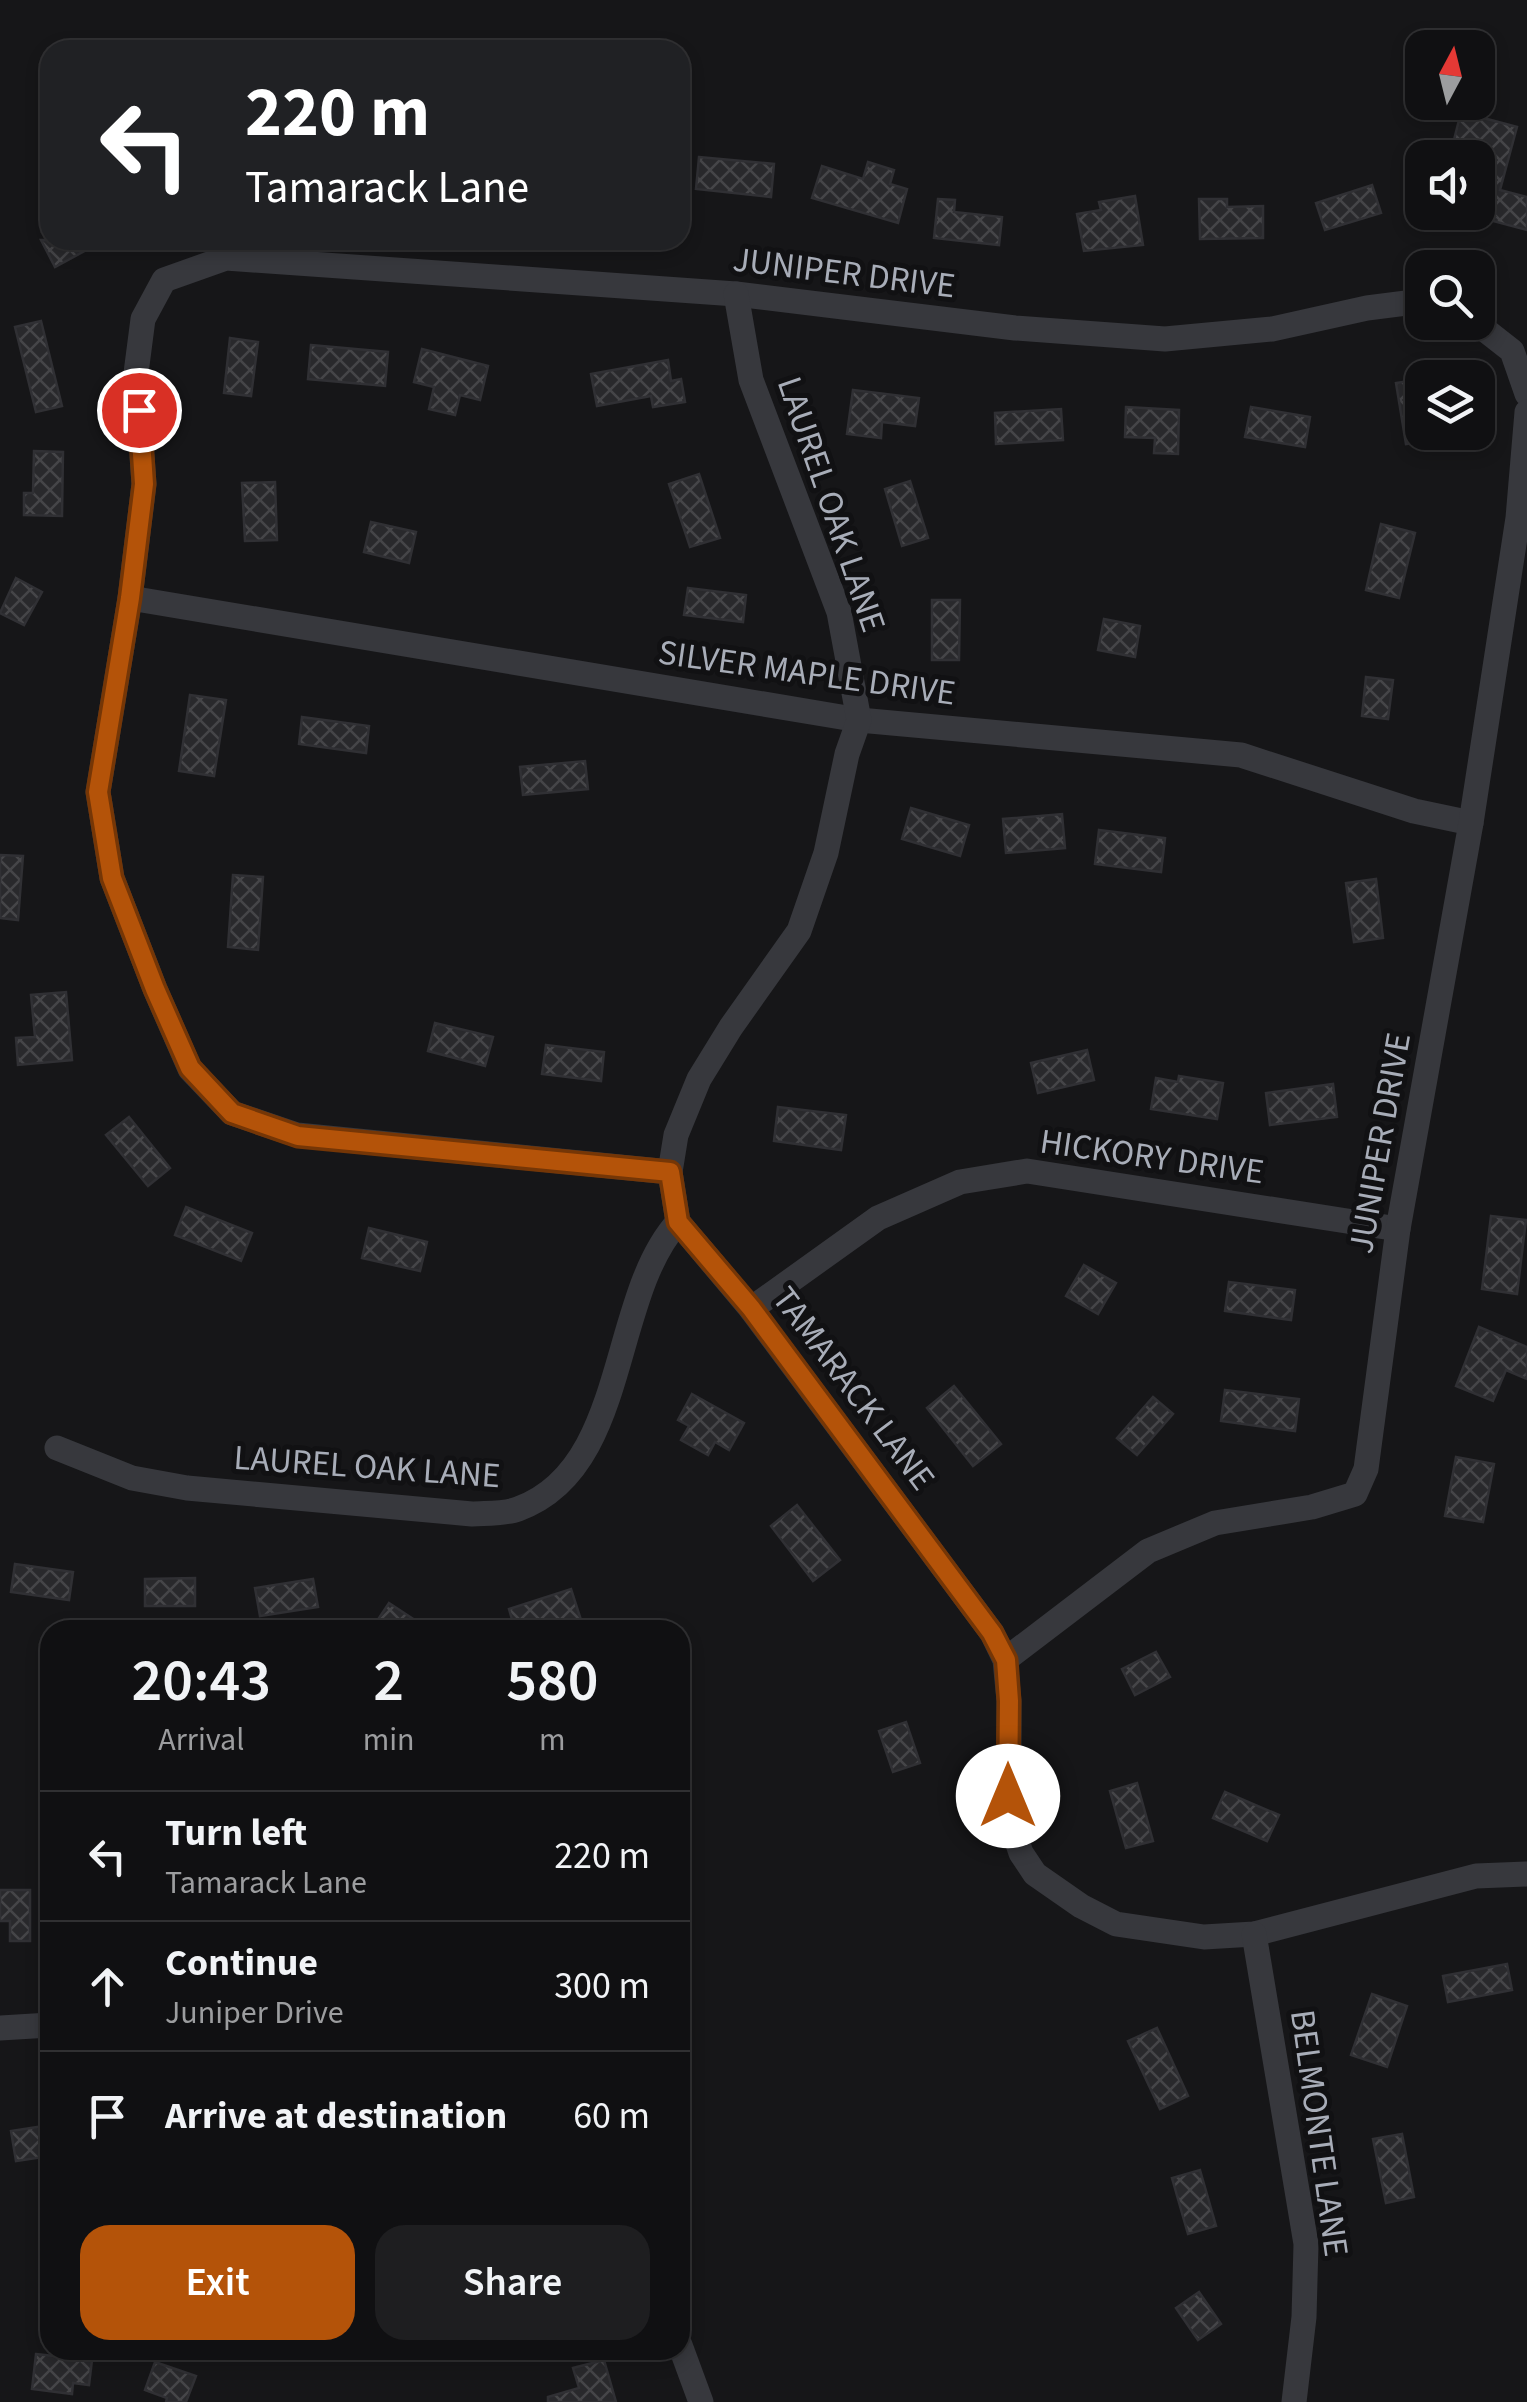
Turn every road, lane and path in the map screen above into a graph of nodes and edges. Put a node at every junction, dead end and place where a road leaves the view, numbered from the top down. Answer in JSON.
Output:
{"nodes":[{"id":1,"x":736,"y":294,"type":"junction"},
{"id":2,"x":1405,"y":303,"type":"edge"},
{"id":3,"x":1495,"y":338,"type":"edge"},
{"id":4,"x":1527,"y":394,"type":"edge"},
{"id":5,"x":1527,"y":412,"type":"edge"},
{"id":6,"x":1522,"y":519,"type":"edge"},
{"id":7,"x":130,"y":598,"type":"junction"},
{"id":8,"x":858,"y":720,"type":"junction"},
{"id":9,"x":1471,"y":823,"type":"junction"},
{"id":10,"x":670,"y":1172,"type":"junction"},
{"id":11,"x":678,"y":1222,"type":"junction"},
{"id":12,"x":1398,"y":1228,"type":"junction"},
{"id":13,"x":751,"y":1308,"type":"junction"},
{"id":14,"x":57,"y":1448,"type":"dead end"},
{"id":15,"x":1006,"y":1660,"type":"junction"},
{"id":16,"x":1527,"y":1874,"type":"edge"},
{"id":17,"x":1254,"y":1934,"type":"junction"},
{"id":18,"x":40,"y":2026,"type":"edge"},
{"id":19,"x":0,"y":2028,"type":"edge"},
{"id":20,"x":686,"y":2360,"type":"edge"},
{"id":21,"x":701,"y":2402,"type":"edge"},
{"id":22,"x":1294,"y":2402,"type":"edge"}],
"edges":[{"from":1,"to":2,"type":"street","name":"JUNIPER DRIVE"},
{"from":1,"to":7,"type":"street","name":"JUNIPER DRIVE"},
{"from":1,"to":8,"type":"street","name":"LAUREL OAK LANE"},
{"from":3,"to":4,"type":"street"},
{"from":5,"to":6,"type":"street","name":"JUNIPER DRIVE"},
{"from":6,"to":9,"type":"street","name":"JUNIPER DRIVE"},
{"from":7,"to":8,"type":"street","name":"SILVER MAPLE DRIVE"},
{"from":7,"to":10,"type":"street"},
{"from":8,"to":9,"type":"street","name":"SILVER MAPLE DRIVE"},
{"from":8,"to":10,"type":"street","name":"LAUREL OAK LANE"},
{"from":9,"to":12,"type":"street","name":"JUNIPER DRIVE"},
{"from":10,"to":11,"type":"street"},
{"from":11,"to":13,"type":"street","name":"TAMARACK LANE"},
{"from":11,"to":14,"type":"street","name":"LAUREL OAK LANE"},
{"from":12,"to":13,"type":"street","name":"HICKORY DRIVE"},
{"from":12,"to":15,"type":"street","name":"JUNIPER DRIVE"},
{"from":13,"to":15,"type":"street","name":"TAMARACK LANE"},
{"from":15,"to":17,"type":"street","name":"TAMARACK LANE"},
{"from":16,"to":17,"type":"street","name":"TAMARACK LANE"},
{"from":17,"to":22,"type":"street","name":"BELMONTE LANE"},
{"from":18,"to":19,"type":"street"},
{"from":20,"to":21,"type":"street"}]}
